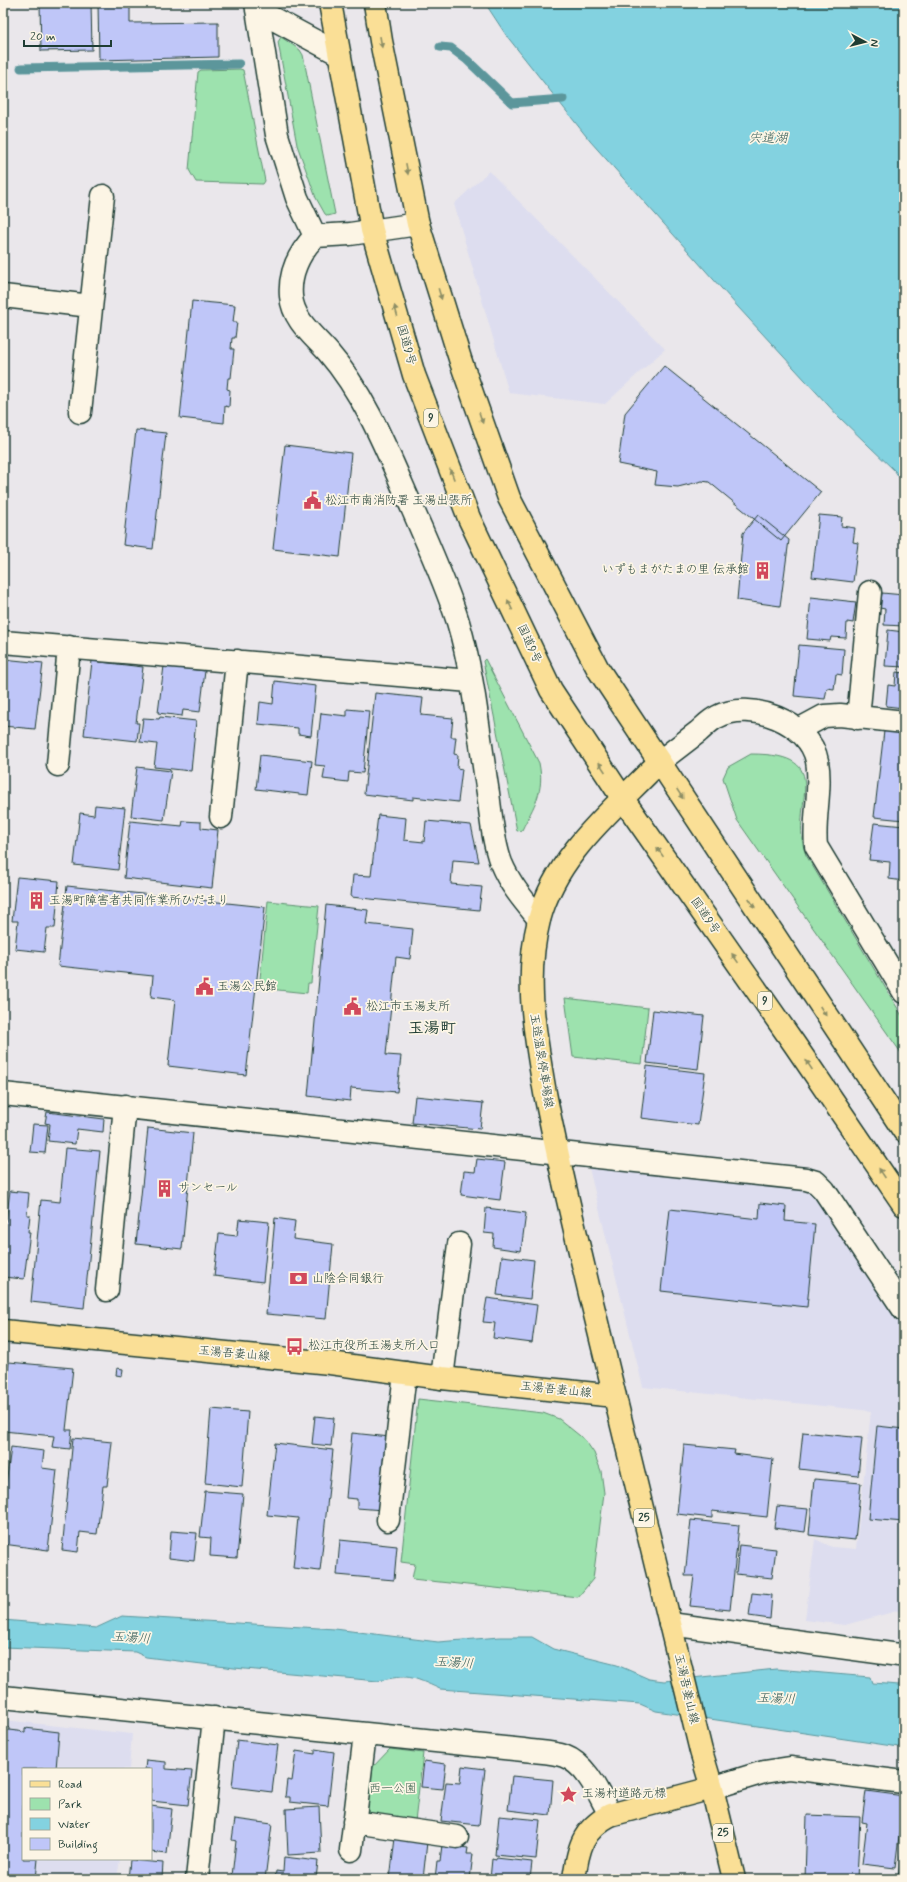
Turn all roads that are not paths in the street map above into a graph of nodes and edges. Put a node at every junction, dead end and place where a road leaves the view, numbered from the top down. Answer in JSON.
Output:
{"nodes":[{"id":1,"x":330,"y":3,"type":"edge"},
{"id":2,"x":375,"y":3,"type":"edge"},
{"id":3,"x":257,"y":7,"type":"edge"},
{"id":4,"x":339,"y":54,"type":"junction"},
{"id":5,"x":103,"y":196,"type":"dead end"},
{"id":6,"x":418,"y":224,"type":"junction"},
{"id":7,"x":372,"y":230,"type":"junction"},
{"id":8,"x":315,"y":236,"type":"junction"},
{"id":9,"x":3,"y":296,"type":"edge"},
{"id":10,"x":91,"y":306,"type":"junction"},
{"id":11,"x":80,"y":412,"type":"dead end"},
{"id":12,"x":870,"y":592,"type":"dead end"},
{"id":13,"x":3,"y":642,"type":"edge"},
{"id":14,"x":69,"y":647,"type":"junction"},
{"id":15,"x":237,"y":661,"type":"junction"},
{"id":16,"x":470,"y":681,"type":"junction"},
{"id":17,"x":858,"y":718,"type":"junction"},
{"id":18,"x":904,"y":722,"type":"edge"},
{"id":19,"x":798,"y":730,"type":"junction"},
{"id":20,"x":658,"y":762,"type":"junction"},
{"id":21,"x":58,"y":765,"type":"dead end"},
{"id":22,"x":623,"y":799,"type":"junction"},
{"id":23,"x":221,"y":817,"type":"dead end"},
{"id":24,"x":539,"y":919,"type":"junction"},
{"id":25,"x":904,"y":992,"type":"edge"},
{"id":26,"x":3,"y":1094,"type":"edge"},
{"id":27,"x":125,"y":1106,"type":"junction"},
{"id":28,"x":904,"y":1131,"type":"edge"},
{"id":29,"x":556,"y":1151,"type":"junction"},
{"id":30,"x":904,"y":1205,"type":"edge"},
{"id":31,"x":459,"y":1244,"type":"dead end"},
{"id":32,"x":107,"y":1290,"type":"dead end"},
{"id":33,"x":904,"y":1310,"type":"edge"},
{"id":34,"x":3,"y":1331,"type":"edge"},
{"id":35,"x":405,"y":1373,"type":"junction"},
{"id":36,"x":442,"y":1378,"type":"junction"},
{"id":37,"x":615,"y":1396,"type":"junction"},
{"id":38,"x":388,"y":1520,"type":"dead end"},
{"id":39,"x":672,"y":1632,"type":"junction"},
{"id":40,"x":904,"y":1653,"type":"edge"},
{"id":41,"x":3,"y":1697,"type":"edge"},
{"id":42,"x":214,"y":1718,"type":"junction"},
{"id":43,"x":364,"y":1734,"type":"junction"},
{"id":44,"x":904,"y":1782,"type":"edge"},
{"id":45,"x":712,"y":1788,"type":"junction"},
{"id":46,"x":610,"y":1815,"type":"junction"},
{"id":47,"x":354,"y":1822,"type":"junction"},
{"id":48,"x":457,"y":1836,"type":"dead end"},
{"id":49,"x":351,"y":1850,"type":"dead end"},
{"id":50,"x":197,"y":1879,"type":"edge"},
{"id":51,"x":574,"y":1879,"type":"edge"},
{"id":52,"x":734,"y":1879,"type":"edge"}],
"edges":[{"from":1,"to":4,"type":"main road","name":"国道9号","number":"9"},
{"from":2,"to":6,"type":"main road","one_way":true},
{"from":3,"to":4,"type":"street"},
{"from":3,"to":8,"type":"street"},
{"from":4,"to":7,"type":"main road","name":"国道9号","number":"9"},
{"from":5,"to":10,"type":"street"},
{"from":6,"to":7,"type":"street"},
{"from":6,"to":20,"type":"main road","one_way":true},
{"from":7,"to":8,"type":"street"},
{"from":22,"to":7,"type":"main road","name":"国道9号","number":"9","one_way":true},
{"from":8,"to":16,"type":"street"},
{"from":9,"to":10,"type":"street"},
{"from":10,"to":11,"type":"street"},
{"from":12,"to":17,"type":"street"},
{"from":13,"to":14,"type":"street"},
{"from":14,"to":15,"type":"street"},
{"from":14,"to":21,"type":"street"},
{"from":15,"to":16,"type":"street"},
{"from":15,"to":23,"type":"street"},
{"from":16,"to":24,"type":"street"},
{"from":17,"to":18,"type":"street"},
{"from":17,"to":19,"type":"street"},
{"from":19,"to":20,"type":"street"},
{"from":19,"to":25,"type":"street"},
{"from":20,"to":22,"type":"main road","name":"玉造温泉停車場線"},
{"from":20,"to":28,"type":"main road","one_way":true},
{"from":22,"to":24,"type":"main road","name":"玉造温泉停車場線"},
{"from":30,"to":22,"type":"main road","name":"国道9号","number":"9","one_way":true},
{"from":24,"to":29,"type":"main road","name":"玉造温泉停車場線"},
{"from":26,"to":27,"type":"street"},
{"from":27,"to":29,"type":"street"},
{"from":27,"to":32,"type":"street"},
{"from":29,"to":33,"type":"street"},
{"from":29,"to":37,"type":"main road","name":"玉造温泉停車場線"},
{"from":31,"to":36,"type":"street"},
{"from":34,"to":35,"type":"main road","name":"玉湯吾妻山線"},
{"from":35,"to":36,"type":"main road","name":"玉湯吾妻山線"},
{"from":35,"to":38,"type":"street"},
{"from":36,"to":37,"type":"main road","name":"玉湯吾妻山線"},
{"from":37,"to":39,"type":"main road","name":"玉湯吾妻山線","number":"25"},
{"from":39,"to":40,"type":"street"},
{"from":39,"to":45,"type":"main road","name":"玉湯吾妻山線","number":"25"},
{"from":41,"to":42,"type":"street"},
{"from":42,"to":43,"type":"street"},
{"from":42,"to":50,"type":"street"},
{"from":43,"to":46,"type":"street"},
{"from":43,"to":47,"type":"street"},
{"from":44,"to":45,"type":"street"},
{"from":45,"to":46,"type":"main road"},
{"from":45,"to":52,"type":"main road","name":"玉湯吾妻山線","number":"25"},
{"from":46,"to":51,"type":"main road"},
{"from":47,"to":48,"type":"street"},
{"from":47,"to":49,"type":"street"}]}
